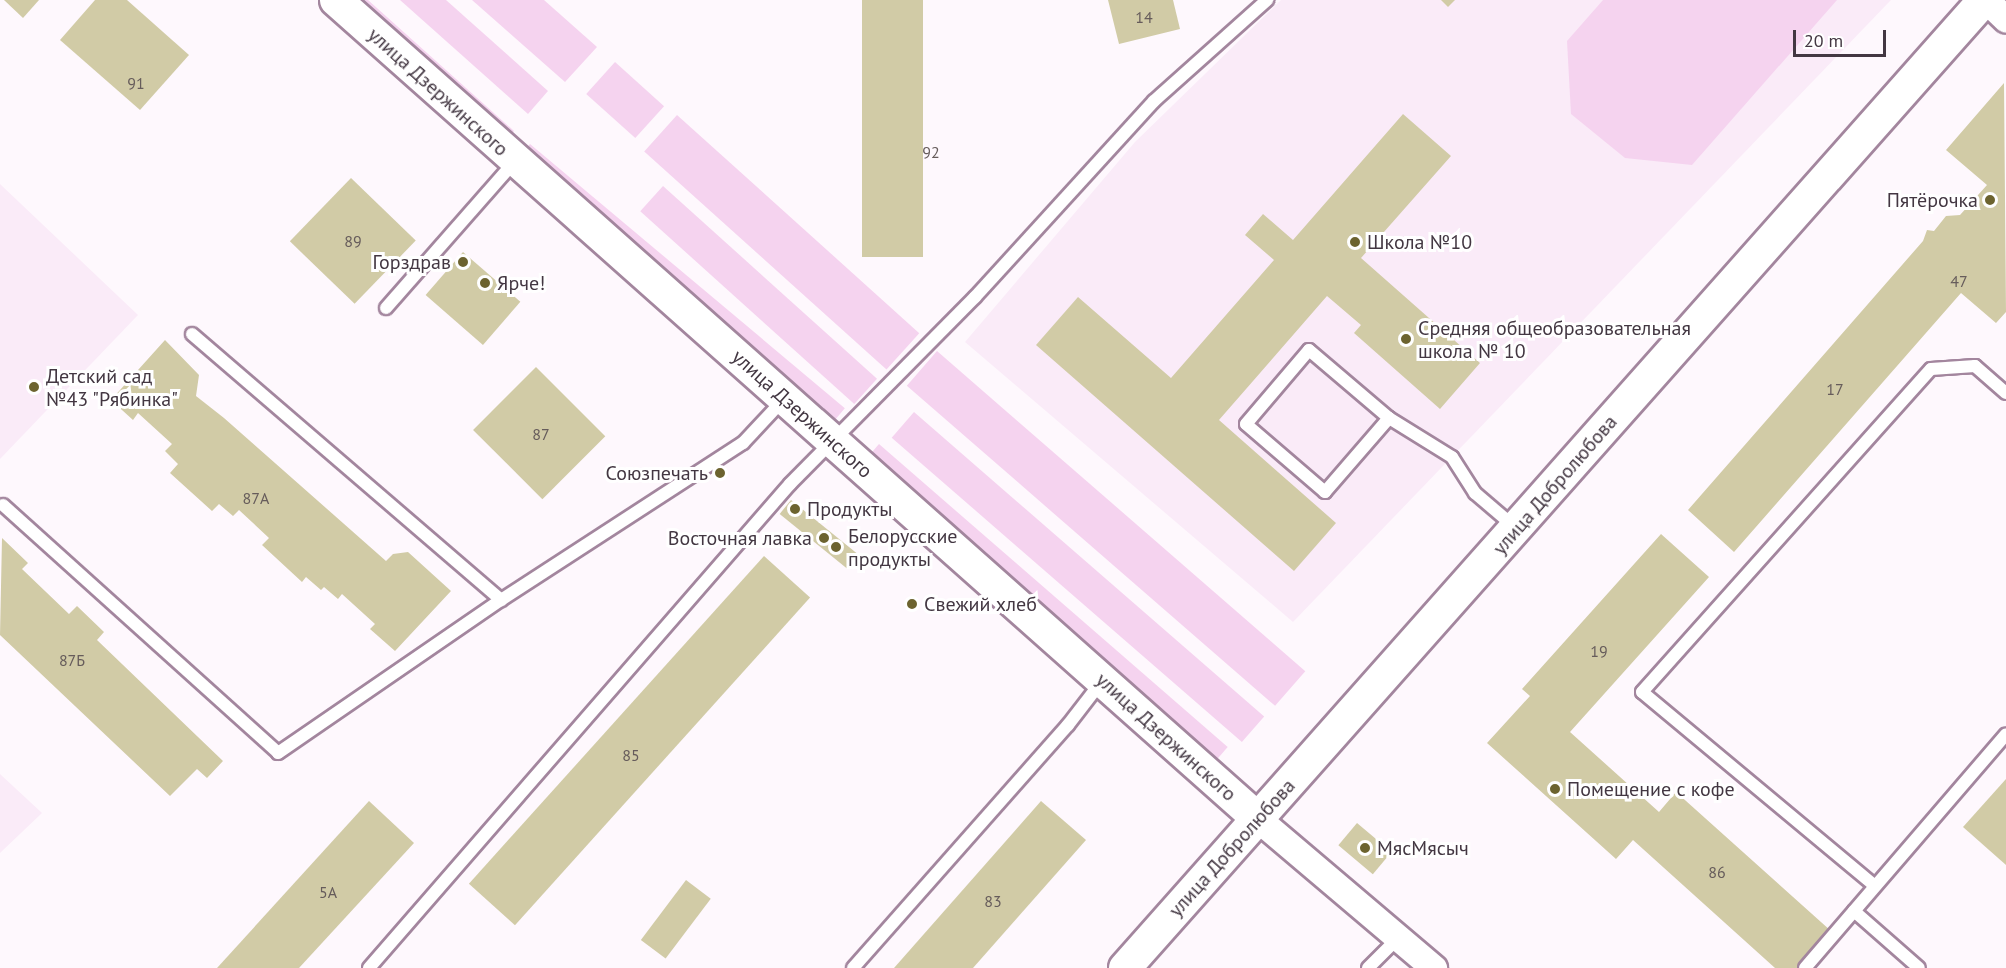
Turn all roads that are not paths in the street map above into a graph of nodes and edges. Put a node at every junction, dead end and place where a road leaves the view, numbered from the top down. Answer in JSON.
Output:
{"nodes":[{"id":1,"x":336,"y":0,"type":"edge"},
{"id":2,"x":1267,"y":0,"type":"edge"},
{"id":3,"x":1985,"y":0,"type":"edge"},
{"id":4,"x":2006,"y":19,"type":"edge"},
{"id":5,"x":515,"y":161,"type":"junction"},
{"id":6,"x":386,"y":308,"type":"dead end"},
{"id":7,"x":192,"y":334,"type":"dead end"},
{"id":8,"x":2006,"y":393,"type":"edge"},
{"id":9,"x":785,"y":398,"type":"junction"},
{"id":10,"x":1389,"y":418,"type":"junction"},
{"id":11,"x":833,"y":443,"type":"junction"},
{"id":12,"x":3,"y":505,"type":"dead end"},
{"id":13,"x":1517,"y":529,"type":"junction"},
{"id":14,"x":501,"y":600,"type":"junction"},
{"id":15,"x":1102,"y":680,"type":"junction"},
{"id":16,"x":2006,"y":734,"type":"edge"},
{"id":17,"x":1258,"y":819,"type":"junction"},
{"id":18,"x":1875,"y":886,"type":"junction"},
{"id":19,"x":1854,"y":911,"type":"junction"},
{"id":20,"x":1399,"y":938,"type":"junction"},
{"id":21,"x":1135,"y":962,"type":"edge"},
{"id":22,"x":369,"y":968,"type":"edge"},
{"id":23,"x":853,"y":968,"type":"edge"},
{"id":24,"x":1368,"y":968,"type":"edge"},
{"id":25,"x":1434,"y":968,"type":"edge"},
{"id":26,"x":1805,"y":968,"type":"edge"},
{"id":27,"x":1919,"y":968,"type":"edge"}],
"edges":[{"from":1,"to":5,"type":"street","name":"улица Дзержинского"},
{"from":2,"to":11,"type":"lane"},
{"from":3,"to":4,"type":"street"},
{"from":3,"to":13,"type":"street","name":"улица Добролюбова"},
{"from":5,"to":6,"type":"lane"},
{"from":5,"to":9,"type":"street","name":"улица Дзержинского"},
{"from":7,"to":14,"type":"lane"},
{"from":8,"to":18,"type":"lane"},
{"from":9,"to":11,"type":"street","name":"улица Дзержинского"},
{"from":9,"to":14,"type":"lane"},
{"from":10,"to":10,"type":"lane"},
{"from":10,"to":13,"type":"lane"},
{"from":11,"to":15,"type":"street","name":"улица Дзержинского"},
{"from":11,"to":22,"type":"lane"},
{"from":12,"to":14,"type":"lane"},
{"from":13,"to":17,"type":"street","name":"улица Добролюбова"},
{"from":15,"to":17,"type":"street","name":"улица Дзержинского"},
{"from":15,"to":23,"type":"lane"},
{"from":16,"to":18,"type":"lane"},
{"from":17,"to":20,"type":"street","name":"улица Дзержинского"},
{"from":17,"to":21,"type":"street","name":"улица Добролюбова"},
{"from":18,"to":19,"type":"lane"},
{"from":19,"to":26,"type":"lane"},
{"from":19,"to":27,"type":"lane"},
{"from":20,"to":24,"type":"lane"},
{"from":20,"to":25,"type":"street","name":"улица Дзержинского"}]}
